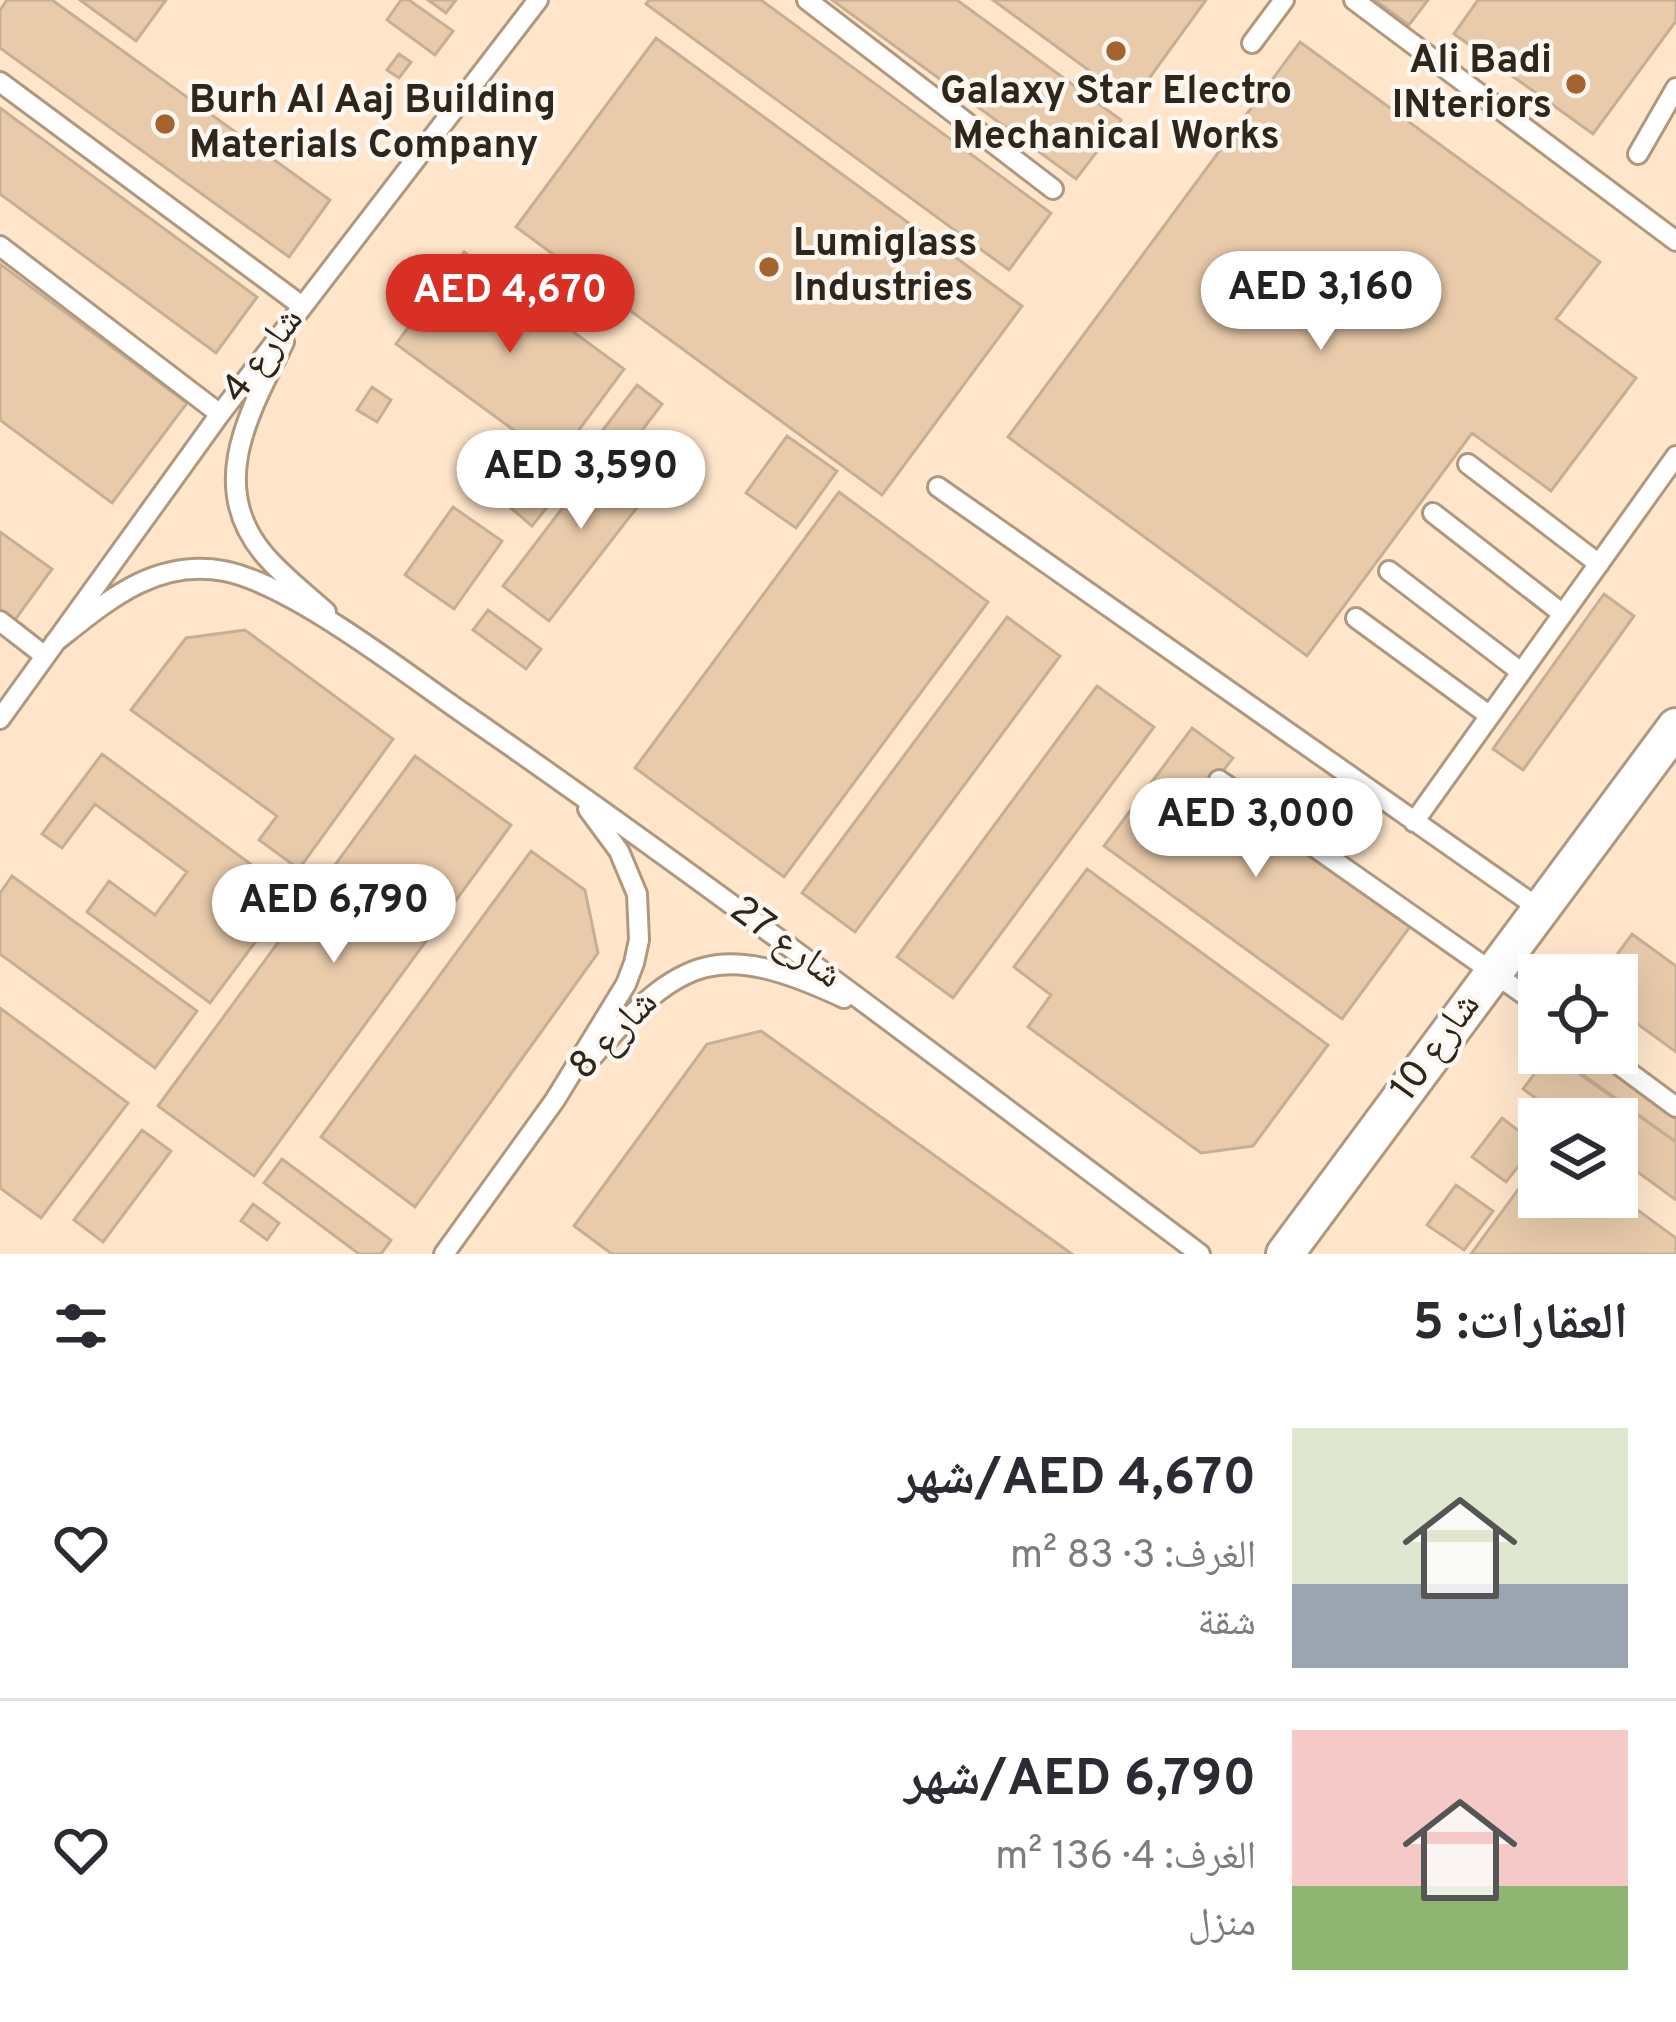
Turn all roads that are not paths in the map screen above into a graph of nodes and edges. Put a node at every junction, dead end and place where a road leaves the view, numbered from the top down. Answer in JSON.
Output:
{"nodes":[{"id":1,"x":538,"y":0,"type":"edge"},
{"id":2,"x":807,"y":0,"type":"edge"},
{"id":3,"x":1284,"y":0,"type":"edge"},
{"id":4,"x":1354,"y":0,"type":"edge"},
{"id":5,"x":1252,"y":43,"type":"dead end"},
{"id":6,"x":0,"y":82,"type":"edge"},
{"id":7,"x":1676,"y":88,"type":"edge"},
{"id":8,"x":1638,"y":154,"type":"dead end"},
{"id":9,"x":1053,"y":189,"type":"dead end"},
{"id":10,"x":1676,"y":241,"type":"edge"},
{"id":11,"x":0,"y":246,"type":"edge"},
{"id":12,"x":302,"y":305,"type":"junction"},
{"id":13,"x":220,"y":414,"type":"junction"},
{"id":14,"x":1676,"y":456,"type":"edge"},
{"id":15,"x":1468,"y":464,"type":"dead end"},
{"id":16,"x":938,"y":487,"type":"dead end"},
{"id":17,"x":1433,"y":513,"type":"dead end"},
{"id":18,"x":1599,"y":564,"type":"junction"},
{"id":19,"x":1389,"y":571,"type":"dead end"},
{"id":20,"x":1564,"y":614,"type":"junction"},
{"id":21,"x":1356,"y":618,"type":"dead end"},
{"id":22,"x":0,"y":622,"type":"edge"},
{"id":23,"x":362,"y":644,"type":"junction"},
{"id":24,"x":50,"y":649,"type":"junction"},
{"id":25,"x":1521,"y":672,"type":"junction"},
{"id":26,"x":1490,"y":716,"type":"junction"},
{"id":27,"x":0,"y":719,"type":"edge"},
{"id":28,"x":1676,"y":728,"type":"edge"},
{"id":29,"x":1219,"y":780,"type":"dead end"},
{"id":30,"x":574,"y":790,"type":"junction"},
{"id":31,"x":1414,"y":822,"type":"junction"},
{"id":32,"x":1540,"y":909,"type":"junction"},
{"id":33,"x":1494,"y":972,"type":"junction"},
{"id":34,"x":1518,"y":990,"type":"edge"},
{"id":35,"x":883,"y":1016,"type":"junction"},
{"id":36,"x":1632,"y":1074,"type":"edge"},
{"id":37,"x":555,"y":1100,"type":"junction"},
{"id":38,"x":1676,"y":1107,"type":"edge"},
{"id":39,"x":444,"y":1254,"type":"edge"},
{"id":40,"x":1200,"y":1254,"type":"edge"},
{"id":41,"x":1285,"y":1254,"type":"edge"}],
"edges":[{"from":1,"to":12,"type":"lane","name":"شارع 4"},
{"from":2,"to":9,"type":"lane"},
{"from":3,"to":5,"type":"lane"},
{"from":4,"to":10,"type":"lane"},
{"from":6,"to":12,"type":"lane"},
{"from":7,"to":8,"type":"lane"},
{"from":11,"to":13,"type":"lane"},
{"from":12,"to":13,"type":"lane","name":"شارع 4"},
{"from":12,"to":23,"type":"lane","name":"شارع 27"},
{"from":13,"to":24,"type":"lane","name":"شارع 4"},
{"from":14,"to":18,"type":"lane"},
{"from":15,"to":18,"type":"lane"},
{"from":16,"to":31,"type":"lane"},
{"from":17,"to":20,"type":"lane"},
{"from":18,"to":20,"type":"lane"},
{"from":19,"to":25,"type":"lane"},
{"from":20,"to":25,"type":"lane"},
{"from":21,"to":26,"type":"lane"},
{"from":22,"to":24,"type":"lane"},
{"from":23,"to":24,"type":"lane","name":"شارع 27"},
{"from":23,"to":30,"type":"lane","name":"شارع 27"},
{"from":24,"to":27,"type":"lane","name":"شارع 4"},
{"from":25,"to":26,"type":"lane"},
{"from":26,"to":31,"type":"lane"},
{"from":28,"to":32,"type":"street","name":"شارع 10"},
{"from":29,"to":33,"type":"lane"},
{"from":30,"to":35,"type":"lane","name":"شارع 27"},
{"from":30,"to":37,"type":"lane","name":"شارع 8"},
{"from":31,"to":32,"type":"lane"},
{"from":32,"to":33,"type":"street","name":"شارع 10"},
{"from":33,"to":34,"type":"lane"},
{"from":33,"to":41,"type":"street","name":"شارع 10"},
{"from":35,"to":37,"type":"lane","name":"شارع 8"},
{"from":35,"to":40,"type":"lane","name":"شارع 27"},
{"from":36,"to":38,"type":"lane"},
{"from":37,"to":39,"type":"lane","name":"شارع 8"}]}
